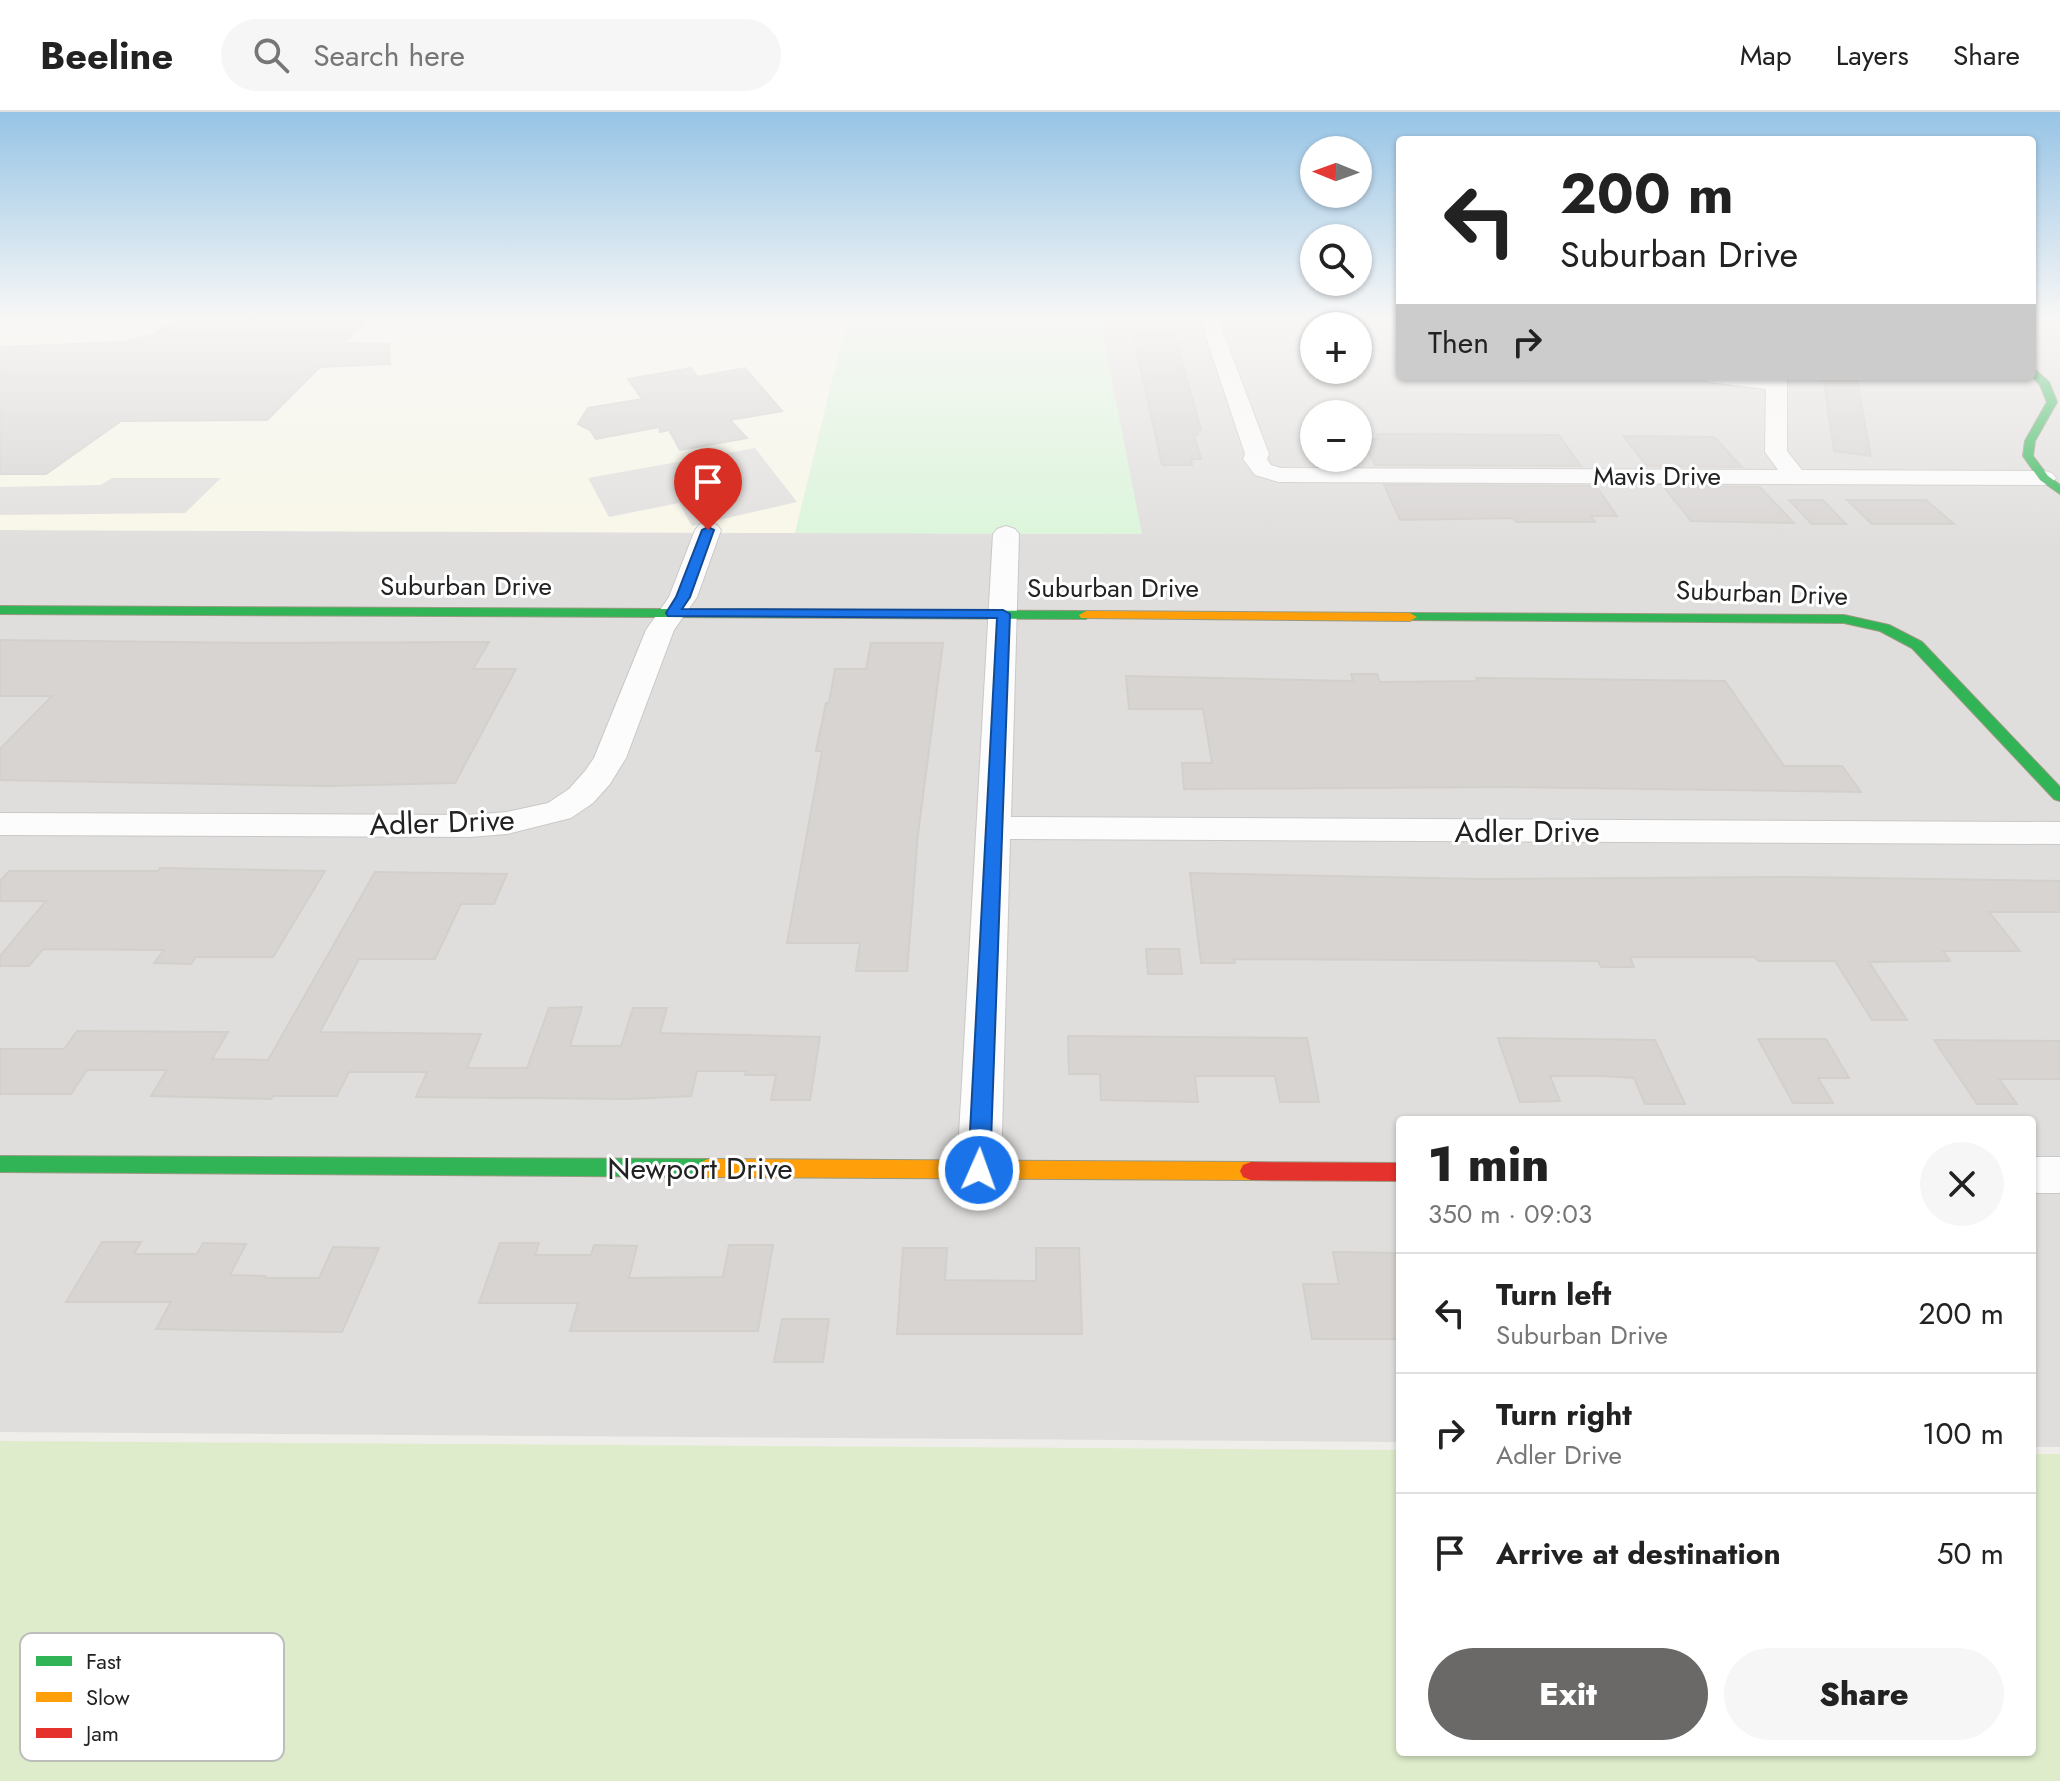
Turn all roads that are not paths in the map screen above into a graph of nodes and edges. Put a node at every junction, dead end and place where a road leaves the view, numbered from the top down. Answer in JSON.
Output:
{"nodes":[{"id":1,"x":1236,"y":394,"type":"edge"},
{"id":2,"x":1777,"y":394,"type":"edge"},
{"id":3,"x":2049,"y":394,"type":"edge"},
{"id":4,"x":1795,"y":477,"type":"junction"},
{"id":5,"x":2052,"y":484,"type":"edge"},
{"id":6,"x":708,"y":530,"type":"dead end"},
{"id":7,"x":1006,"y":534,"type":"dead end"},
{"id":8,"x":0,"y":610,"type":"edge"},
{"id":9,"x":672,"y":613,"type":"junction"},
{"id":10,"x":1003,"y":614,"type":"junction"},
{"id":11,"x":2060,"y":796,"type":"edge"},
{"id":12,"x":0,"y":824,"type":"edge"},
{"id":13,"x":994,"y":828,"type":"junction"},
{"id":14,"x":2060,"y":833,"type":"edge"},
{"id":15,"x":0,"y":1164,"type":"edge"},
{"id":16,"x":979,"y":1170,"type":"junction"},
{"id":17,"x":1396,"y":1172,"type":"edge"},
{"id":18,"x":2036,"y":1175,"type":"edge"},
{"id":19,"x":2060,"y":1175,"type":"edge"}],
"edges":[{"from":1,"to":4,"type":"street","name":"Mavis Drive"},
{"from":2,"to":4,"type":"street"},
{"from":3,"to":5,"type":"street"},
{"from":4,"to":5,"type":"street","name":"Mavis Drive"},
{"from":6,"to":9,"type":"street","name":"Adler Drive"},
{"from":7,"to":10,"type":"street"},
{"from":8,"to":9,"type":"street","name":"Suburban Drive"},
{"from":9,"to":10,"type":"street","name":"Suburban Drive"},
{"from":9,"to":12,"type":"street","name":"Adler Drive"},
{"from":10,"to":11,"type":"street","name":"Suburban Drive"},
{"from":10,"to":13,"type":"street"},
{"from":13,"to":14,"type":"street","name":"Adler Drive"},
{"from":13,"to":16,"type":"street"},
{"from":15,"to":16,"type":"street","name":"Newport Drive"},
{"from":16,"to":17,"type":"street","name":"Newport Drive"},
{"from":18,"to":19,"type":"street"}]}
